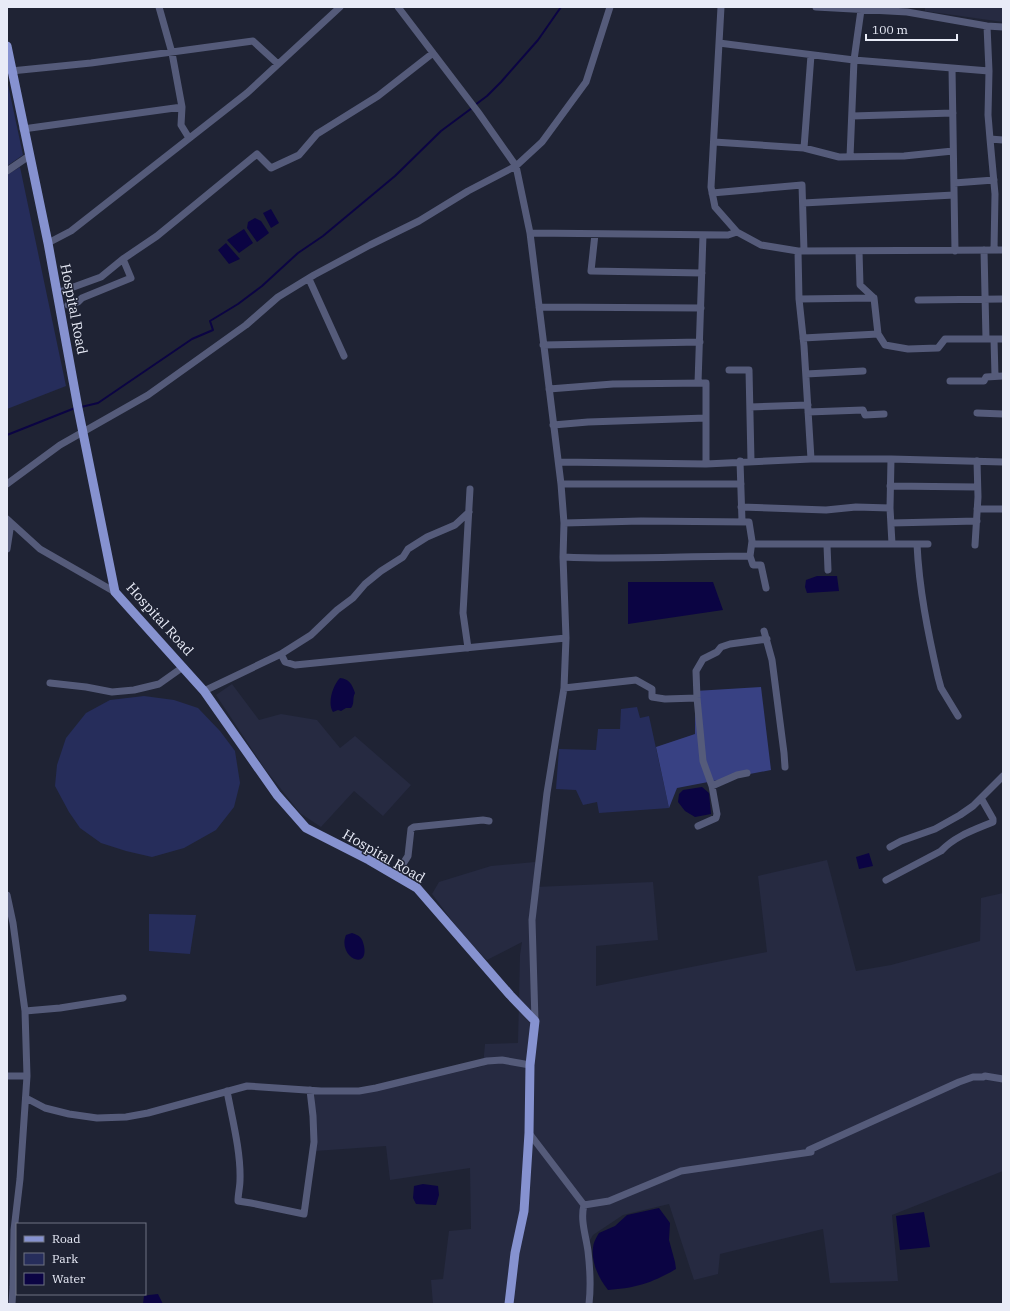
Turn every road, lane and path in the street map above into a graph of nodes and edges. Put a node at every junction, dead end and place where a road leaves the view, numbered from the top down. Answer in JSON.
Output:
{"nodes":[{"id":1,"x":159,"y":7,"type":"edge"},
{"id":2,"x":340,"y":7,"type":"edge"},
{"id":3,"x":398,"y":7,"type":"edge"},
{"id":4,"x":610,"y":7,"type":"edge"},
{"id":5,"x":721,"y":7,"type":"edge"},
{"id":6,"x":816,"y":7,"type":"edge"},
{"id":7,"x":894,"y":9,"type":"edge"},
{"id":8,"x":861,"y":10,"type":"junction"},
{"id":9,"x":988,"y":26,"type":"junction"},
{"id":10,"x":1003,"y":27,"type":"edge"},
{"id":11,"x":719,"y":43,"type":"junction"},
{"id":12,"x":7,"y":46,"type":"edge"},
{"id":13,"x":172,"y":53,"type":"junction"},
{"id":14,"x":433,"y":53,"type":"junction"},
{"id":15,"x":811,"y":54,"type":"junction"},
{"id":16,"x":854,"y":60,"type":"junction"},
{"id":17,"x":278,"y":64,"type":"junction"},
{"id":18,"x":952,"y":68,"type":"junction"},
{"id":19,"x":11,"y":71,"type":"junction"},
{"id":20,"x":989,"y":71,"type":"junction"},
{"id":21,"x":182,"y":108,"type":"junction"},
{"id":22,"x":953,"y":113,"type":"junction"},
{"id":23,"x":852,"y":116,"type":"junction"},
{"id":24,"x":23,"y":129,"type":"junction"},
{"id":25,"x":189,"y":138,"type":"junction"},
{"id":26,"x":990,"y":139,"type":"junction"},
{"id":27,"x":1003,"y":140,"type":"edge"},
{"id":28,"x":714,"y":142,"type":"junction"},
{"id":29,"x":804,"y":148,"type":"junction"},
{"id":30,"x":953,"y":152,"type":"junction"},
{"id":31,"x":29,"y":156,"type":"junction"},
{"id":32,"x":850,"y":157,"type":"junction"},
{"id":33,"x":516,"y":166,"type":"junction"},
{"id":34,"x":7,"y":171,"type":"edge"},
{"id":35,"x":994,"y":180,"type":"junction"},
{"id":36,"x":954,"y":183,"type":"junction"},
{"id":37,"x":712,"y":193,"type":"junction"},
{"id":38,"x":954,"y":195,"type":"junction"},
{"id":39,"x":803,"y":203,"type":"junction"},
{"id":40,"x":736,"y":232,"type":"junction"},
{"id":41,"x":530,"y":233,"type":"junction"},
{"id":42,"x":595,"y":234,"type":"junction"},
{"id":43,"x":703,"y":235,"type":"junction"},
{"id":44,"x":48,"y":243,"type":"junction"},
{"id":45,"x":955,"y":250,"type":"junction"},
{"id":46,"x":984,"y":250,"type":"junction"},
{"id":47,"x":994,"y":250,"type":"junction"},
{"id":48,"x":1003,"y":250,"type":"edge"},
{"id":49,"x":801,"y":251,"type":"junction"},
{"id":50,"x":858,"y":252,"type":"junction"},
{"id":51,"x":123,"y":259,"type":"junction"},
{"id":52,"x":702,"y":273,"type":"junction"},
{"id":53,"x":309,"y":279,"type":"junction"},
{"id":54,"x":57,"y":293,"type":"junction"},
{"id":55,"x":874,"y":298,"type":"junction"},
{"id":56,"x":799,"y":299,"type":"junction"},
{"id":57,"x":1003,"y":299,"type":"edge"},
{"id":58,"x":918,"y":300,"type":"dead end"},
{"id":59,"x":985,"y":300,"type":"junction"},
{"id":60,"x":68,"y":305,"type":"dead end"},
{"id":61,"x":539,"y":307,"type":"junction"},
{"id":62,"x":700,"y":308,"type":"junction"},
{"id":63,"x":878,"y":334,"type":"junction"},
{"id":64,"x":803,"y":338,"type":"junction"},
{"id":65,"x":986,"y":339,"type":"junction"},
{"id":66,"x":994,"y":339,"type":"junction"},
{"id":67,"x":1003,"y":339,"type":"edge"},
{"id":68,"x":700,"y":342,"type":"junction"},
{"id":69,"x":543,"y":345,"type":"junction"},
{"id":70,"x":344,"y":356,"type":"dead end"},
{"id":71,"x":729,"y":370,"type":"dead end"},
{"id":72,"x":863,"y":371,"type":"dead end"},
{"id":73,"x":806,"y":374,"type":"junction"},
{"id":74,"x":995,"y":376,"type":"junction"},
{"id":75,"x":1003,"y":376,"type":"edge"},
{"id":76,"x":950,"y":381,"type":"dead end"},
{"id":77,"x":698,"y":383,"type":"junction"},
{"id":78,"x":549,"y":389,"type":"junction"},
{"id":79,"x":750,"y":407,"type":"junction"},
{"id":80,"x":808,"y":409,"type":"junction"},
{"id":81,"x":977,"y":413,"type":"dead end"},
{"id":82,"x":884,"y":414,"type":"dead end"},
{"id":83,"x":1003,"y":414,"type":"edge"},
{"id":84,"x":706,"y":418,"type":"junction"},
{"id":85,"x":553,"y":425,"type":"junction"},
{"id":86,"x":83,"y":432,"type":"junction"},
{"id":87,"x":811,"y":459,"type":"junction"},
{"id":88,"x":890,"y":459,"type":"junction"},
{"id":89,"x":751,"y":461,"type":"junction"},
{"id":90,"x":977,"y":461,"type":"junction"},
{"id":91,"x":558,"y":462,"type":"junction"},
{"id":92,"x":740,"y":462,"type":"junction"},
{"id":93,"x":1003,"y":462,"type":"edge"},
{"id":94,"x":706,"y":464,"type":"junction"},
{"id":95,"x":7,"y":484,"type":"edge"},
{"id":96,"x":561,"y":484,"type":"junction"},
{"id":97,"x":741,"y":484,"type":"junction"},
{"id":98,"x":890,"y":486,"type":"junction"},
{"id":99,"x":977,"y":487,"type":"junction"},
{"id":100,"x":470,"y":489,"type":"dead end"},
{"id":101,"x":742,"y":507,"type":"junction"},
{"id":102,"x":890,"y":508,"type":"junction"},
{"id":103,"x":977,"y":509,"type":"junction"},
{"id":104,"x":1003,"y":509,"type":"edge"},
{"id":105,"x":469,"y":512,"type":"junction"},
{"id":106,"x":9,"y":521,"type":"edge"},
{"id":107,"x":742,"y":521,"type":"junction"},
{"id":108,"x":977,"y":521,"type":"junction"},
{"id":109,"x":564,"y":523,"type":"junction"},
{"id":110,"x":891,"y":523,"type":"junction"},
{"id":111,"x":752,"y":544,"type":"junction"},
{"id":112,"x":892,"y":544,"type":"junction"},
{"id":113,"x":917,"y":544,"type":"junction"},
{"id":114,"x":928,"y":544,"type":"dead end"},
{"id":115,"x":827,"y":545,"type":"junction"},
{"id":116,"x":975,"y":545,"type":"dead end"},
{"id":117,"x":7,"y":549,"type":"edge"},
{"id":118,"x":750,"y":556,"type":"junction"},
{"id":119,"x":563,"y":557,"type":"junction"},
{"id":120,"x":828,"y":570,"type":"dead end"},
{"id":121,"x":766,"y":588,"type":"dead end"},
{"id":122,"x":115,"y":592,"type":"junction"},
{"id":123,"x":764,"y":631,"type":"dead end"},
{"id":124,"x":566,"y":638,"type":"junction"},
{"id":125,"x":767,"y":639,"type":"junction"},
{"id":126,"x":468,"y":648,"type":"junction"},
{"id":127,"x":281,"y":654,"type":"junction"},
{"id":128,"x":183,"y":667,"type":"junction"},
{"id":129,"x":50,"y":683,"type":"dead end"},
{"id":130,"x":564,"y":688,"type":"junction"},
{"id":131,"x":204,"y":690,"type":"junction"},
{"id":132,"x":696,"y":698,"type":"junction"},
{"id":133,"x":958,"y":716,"type":"dead end"},
{"id":134,"x":785,"y":767,"type":"dead end"},
{"id":135,"x":747,"y":773,"type":"dead end"},
{"id":136,"x":1003,"y":776,"type":"edge"},
{"id":137,"x":712,"y":786,"type":"junction"},
{"id":138,"x":981,"y":798,"type":"junction"},
{"id":139,"x":489,"y":821,"type":"dead end"},
{"id":140,"x":698,"y":826,"type":"dead end"},
{"id":141,"x":890,"y":847,"type":"dead end"},
{"id":142,"x":400,"y":878,"type":"junction"},
{"id":143,"x":886,"y":880,"type":"dead end"},
{"id":144,"x":7,"y":895,"type":"edge"},
{"id":145,"x":123,"y":998,"type":"dead end"},
{"id":146,"x":25,"y":1011,"type":"junction"},
{"id":147,"x":535,"y":1021,"type":"junction"},
{"id":148,"x":530,"y":1065,"type":"junction"},
{"id":149,"x":7,"y":1076,"type":"edge"},
{"id":150,"x":27,"y":1076,"type":"junction"},
{"id":151,"x":1003,"y":1079,"type":"edge"},
{"id":152,"x":310,"y":1090,"type":"junction"},
{"id":153,"x":227,"y":1091,"type":"junction"},
{"id":154,"x":26,"y":1098,"type":"junction"},
{"id":155,"x":529,"y":1133,"type":"junction"},
{"id":156,"x":584,"y":1205,"type":"junction"},
{"id":157,"x":10,"y":1289,"type":"edge"},
{"id":158,"x":12,"y":1304,"type":"edge"},
{"id":159,"x":509,"y":1304,"type":"edge"},
{"id":160,"x":589,"y":1304,"type":"edge"}],
"edges":[{"from":1,"to":13,"type":"street"},
{"from":2,"to":17,"type":"street"},
{"from":3,"to":14,"type":"street"},
{"from":4,"to":33,"type":"street"},
{"from":5,"to":11,"type":"street"},
{"from":6,"to":8,"type":"street"},
{"from":7,"to":8,"type":"street"},
{"from":7,"to":9,"type":"street"},
{"from":8,"to":16,"type":"street"},
{"from":9,"to":10,"type":"street"},
{"from":9,"to":20,"type":"street"},
{"from":11,"to":15,"type":"street"},
{"from":11,"to":28,"type":"street"},
{"from":12,"to":19,"type":"main road","name":"Hospital Road"},
{"from":13,"to":17,"type":"street"},
{"from":13,"to":19,"type":"street"},
{"from":13,"to":21,"type":"street"},
{"from":14,"to":33,"type":"street"},
{"from":14,"to":51,"type":"street"},
{"from":15,"to":16,"type":"street"},
{"from":15,"to":29,"type":"street"},
{"from":16,"to":18,"type":"street"},
{"from":16,"to":23,"type":"street"},
{"from":17,"to":25,"type":"street"},
{"from":18,"to":20,"type":"street"},
{"from":18,"to":22,"type":"street"},
{"from":19,"to":24,"type":"main road","name":"Hospital Road"},
{"from":20,"to":26,"type":"street"},
{"from":21,"to":24,"type":"street"},
{"from":21,"to":25,"type":"street"},
{"from":22,"to":23,"type":"street"},
{"from":22,"to":30,"type":"street"},
{"from":23,"to":32,"type":"street"},
{"from":24,"to":31,"type":"main road","name":"Hospital Road"},
{"from":25,"to":44,"type":"street"},
{"from":26,"to":27,"type":"street"},
{"from":26,"to":35,"type":"street"},
{"from":28,"to":29,"type":"street"},
{"from":28,"to":37,"type":"street"},
{"from":29,"to":32,"type":"street"},
{"from":30,"to":32,"type":"street"},
{"from":30,"to":36,"type":"street"},
{"from":31,"to":34,"type":"street"},
{"from":31,"to":44,"type":"main road","name":"Hospital Road"},
{"from":33,"to":41,"type":"street"},
{"from":33,"to":53,"type":"street"},
{"from":35,"to":36,"type":"street"},
{"from":35,"to":47,"type":"street"},
{"from":36,"to":38,"type":"street"},
{"from":37,"to":39,"type":"street"},
{"from":37,"to":40,"type":"street"},
{"from":38,"to":39,"type":"street"},
{"from":38,"to":45,"type":"street"},
{"from":39,"to":49,"type":"street"},
{"from":40,"to":43,"type":"street"},
{"from":40,"to":49,"type":"street"},
{"from":41,"to":42,"type":"street"},
{"from":41,"to":61,"type":"street"},
{"from":42,"to":43,"type":"street"},
{"from":42,"to":52,"type":"street"},
{"from":43,"to":52,"type":"street"},
{"from":44,"to":54,"type":"main road","name":"Hospital Road"},
{"from":45,"to":46,"type":"street"},
{"from":45,"to":50,"type":"street"},
{"from":46,"to":47,"type":"street"},
{"from":46,"to":59,"type":"street"},
{"from":47,"to":48,"type":"street"},
{"from":49,"to":50,"type":"street"},
{"from":49,"to":56,"type":"street"},
{"from":50,"to":55,"type":"street"},
{"from":51,"to":54,"type":"street"},
{"from":51,"to":60,"type":"street"},
{"from":52,"to":62,"type":"street"},
{"from":53,"to":70,"type":"street"},
{"from":53,"to":86,"type":"street"},
{"from":54,"to":86,"type":"main road","name":"Hospital Road"},
{"from":55,"to":56,"type":"street"},
{"from":55,"to":63,"type":"street"},
{"from":56,"to":64,"type":"street"},
{"from":57,"to":59,"type":"street"},
{"from":58,"to":59,"type":"street"},
{"from":59,"to":65,"type":"street"},
{"from":61,"to":62,"type":"street"},
{"from":61,"to":69,"type":"street"},
{"from":62,"to":68,"type":"street"},
{"from":63,"to":64,"type":"street"},
{"from":63,"to":65,"type":"street"},
{"from":64,"to":73,"type":"street"},
{"from":65,"to":66,"type":"street"},
{"from":66,"to":67,"type":"street"},
{"from":66,"to":74,"type":"street"},
{"from":68,"to":69,"type":"street"},
{"from":68,"to":77,"type":"street"},
{"from":69,"to":78,"type":"street"},
{"from":71,"to":79,"type":"street"},
{"from":72,"to":73,"type":"street"},
{"from":73,"to":80,"type":"street"},
{"from":74,"to":75,"type":"street"},
{"from":74,"to":76,"type":"street"},
{"from":77,"to":78,"type":"street"},
{"from":77,"to":84,"type":"street"},
{"from":78,"to":85,"type":"street"},
{"from":79,"to":80,"type":"street"},
{"from":79,"to":89,"type":"street"},
{"from":80,"to":82,"type":"street"},
{"from":80,"to":87,"type":"street"},
{"from":81,"to":83,"type":"street"},
{"from":84,"to":85,"type":"street"},
{"from":84,"to":94,"type":"street"},
{"from":85,"to":91,"type":"street"},
{"from":86,"to":95,"type":"street"},
{"from":86,"to":122,"type":"main road","name":"Hospital Road"},
{"from":87,"to":88,"type":"street"},
{"from":87,"to":89,"type":"street"},
{"from":88,"to":90,"type":"street"},
{"from":88,"to":98,"type":"street"},
{"from":89,"to":92,"type":"street"},
{"from":90,"to":93,"type":"street"},
{"from":90,"to":99,"type":"street"},
{"from":91,"to":94,"type":"street"},
{"from":91,"to":96,"type":"street"},
{"from":92,"to":94,"type":"street"},
{"from":92,"to":97,"type":"street"},
{"from":96,"to":97,"type":"street"},
{"from":96,"to":109,"type":"street"},
{"from":97,"to":101,"type":"street"},
{"from":98,"to":99,"type":"street"},
{"from":98,"to":102,"type":"street"},
{"from":99,"to":103,"type":"street"},
{"from":100,"to":105,"type":"street"},
{"from":101,"to":102,"type":"street"},
{"from":101,"to":107,"type":"street"},
{"from":102,"to":110,"type":"street"},
{"from":103,"to":104,"type":"street"},
{"from":103,"to":108,"type":"street"},
{"from":105,"to":126,"type":"street"},
{"from":105,"to":127,"type":"street"},
{"from":106,"to":117,"type":"street"},
{"from":106,"to":122,"type":"street"},
{"from":107,"to":109,"type":"street"},
{"from":107,"to":111,"type":"street"},
{"from":108,"to":110,"type":"street"},
{"from":108,"to":116,"type":"street"},
{"from":109,"to":119,"type":"street"},
{"from":110,"to":112,"type":"street"},
{"from":111,"to":115,"type":"street"},
{"from":111,"to":118,"type":"street"},
{"from":112,"to":113,"type":"street"},
{"from":112,"to":115,"type":"street"},
{"from":113,"to":114,"type":"street"},
{"from":113,"to":133,"type":"street"},
{"from":115,"to":120,"type":"street"},
{"from":118,"to":119,"type":"street"},
{"from":118,"to":121,"type":"street"},
{"from":119,"to":124,"type":"street"},
{"from":122,"to":128,"type":"main road","name":"Hospital Road"},
{"from":123,"to":125,"type":"street"},
{"from":124,"to":126,"type":"street"},
{"from":124,"to":130,"type":"street"},
{"from":125,"to":132,"type":"street"},
{"from":125,"to":134,"type":"street"},
{"from":126,"to":127,"type":"street"},
{"from":127,"to":131,"type":"street"},
{"from":128,"to":129,"type":"street"},
{"from":128,"to":131,"type":"main road","name":"Hospital Road"},
{"from":130,"to":132,"type":"street"},
{"from":130,"to":147,"type":"street"},
{"from":131,"to":142,"type":"main road","name":"Hospital Road"},
{"from":132,"to":137,"type":"street"},
{"from":135,"to":137,"type":"street"},
{"from":136,"to":138,"type":"street"},
{"from":137,"to":140,"type":"street"},
{"from":138,"to":141,"type":"street"},
{"from":138,"to":143,"type":"street"},
{"from":139,"to":142,"type":"street"},
{"from":142,"to":147,"type":"main road","name":"Hospital Road"},
{"from":144,"to":146,"type":"street"},
{"from":145,"to":146,"type":"street"},
{"from":146,"to":150,"type":"street"},
{"from":147,"to":148,"type":"main road"},
{"from":148,"to":152,"type":"street"},
{"from":148,"to":155,"type":"main road"},
{"from":149,"to":150,"type":"street"},
{"from":150,"to":154,"type":"street"},
{"from":151,"to":156,"type":"street"},
{"from":152,"to":153,"type":"street"},
{"from":152,"to":153,"type":"street"},
{"from":153,"to":154,"type":"street"},
{"from":154,"to":157,"type":"street"},
{"from":155,"to":156,"type":"street"},
{"from":155,"to":159,"type":"main road"},
{"from":156,"to":160,"type":"street"},
{"from":157,"to":158,"type":"street"}]}
